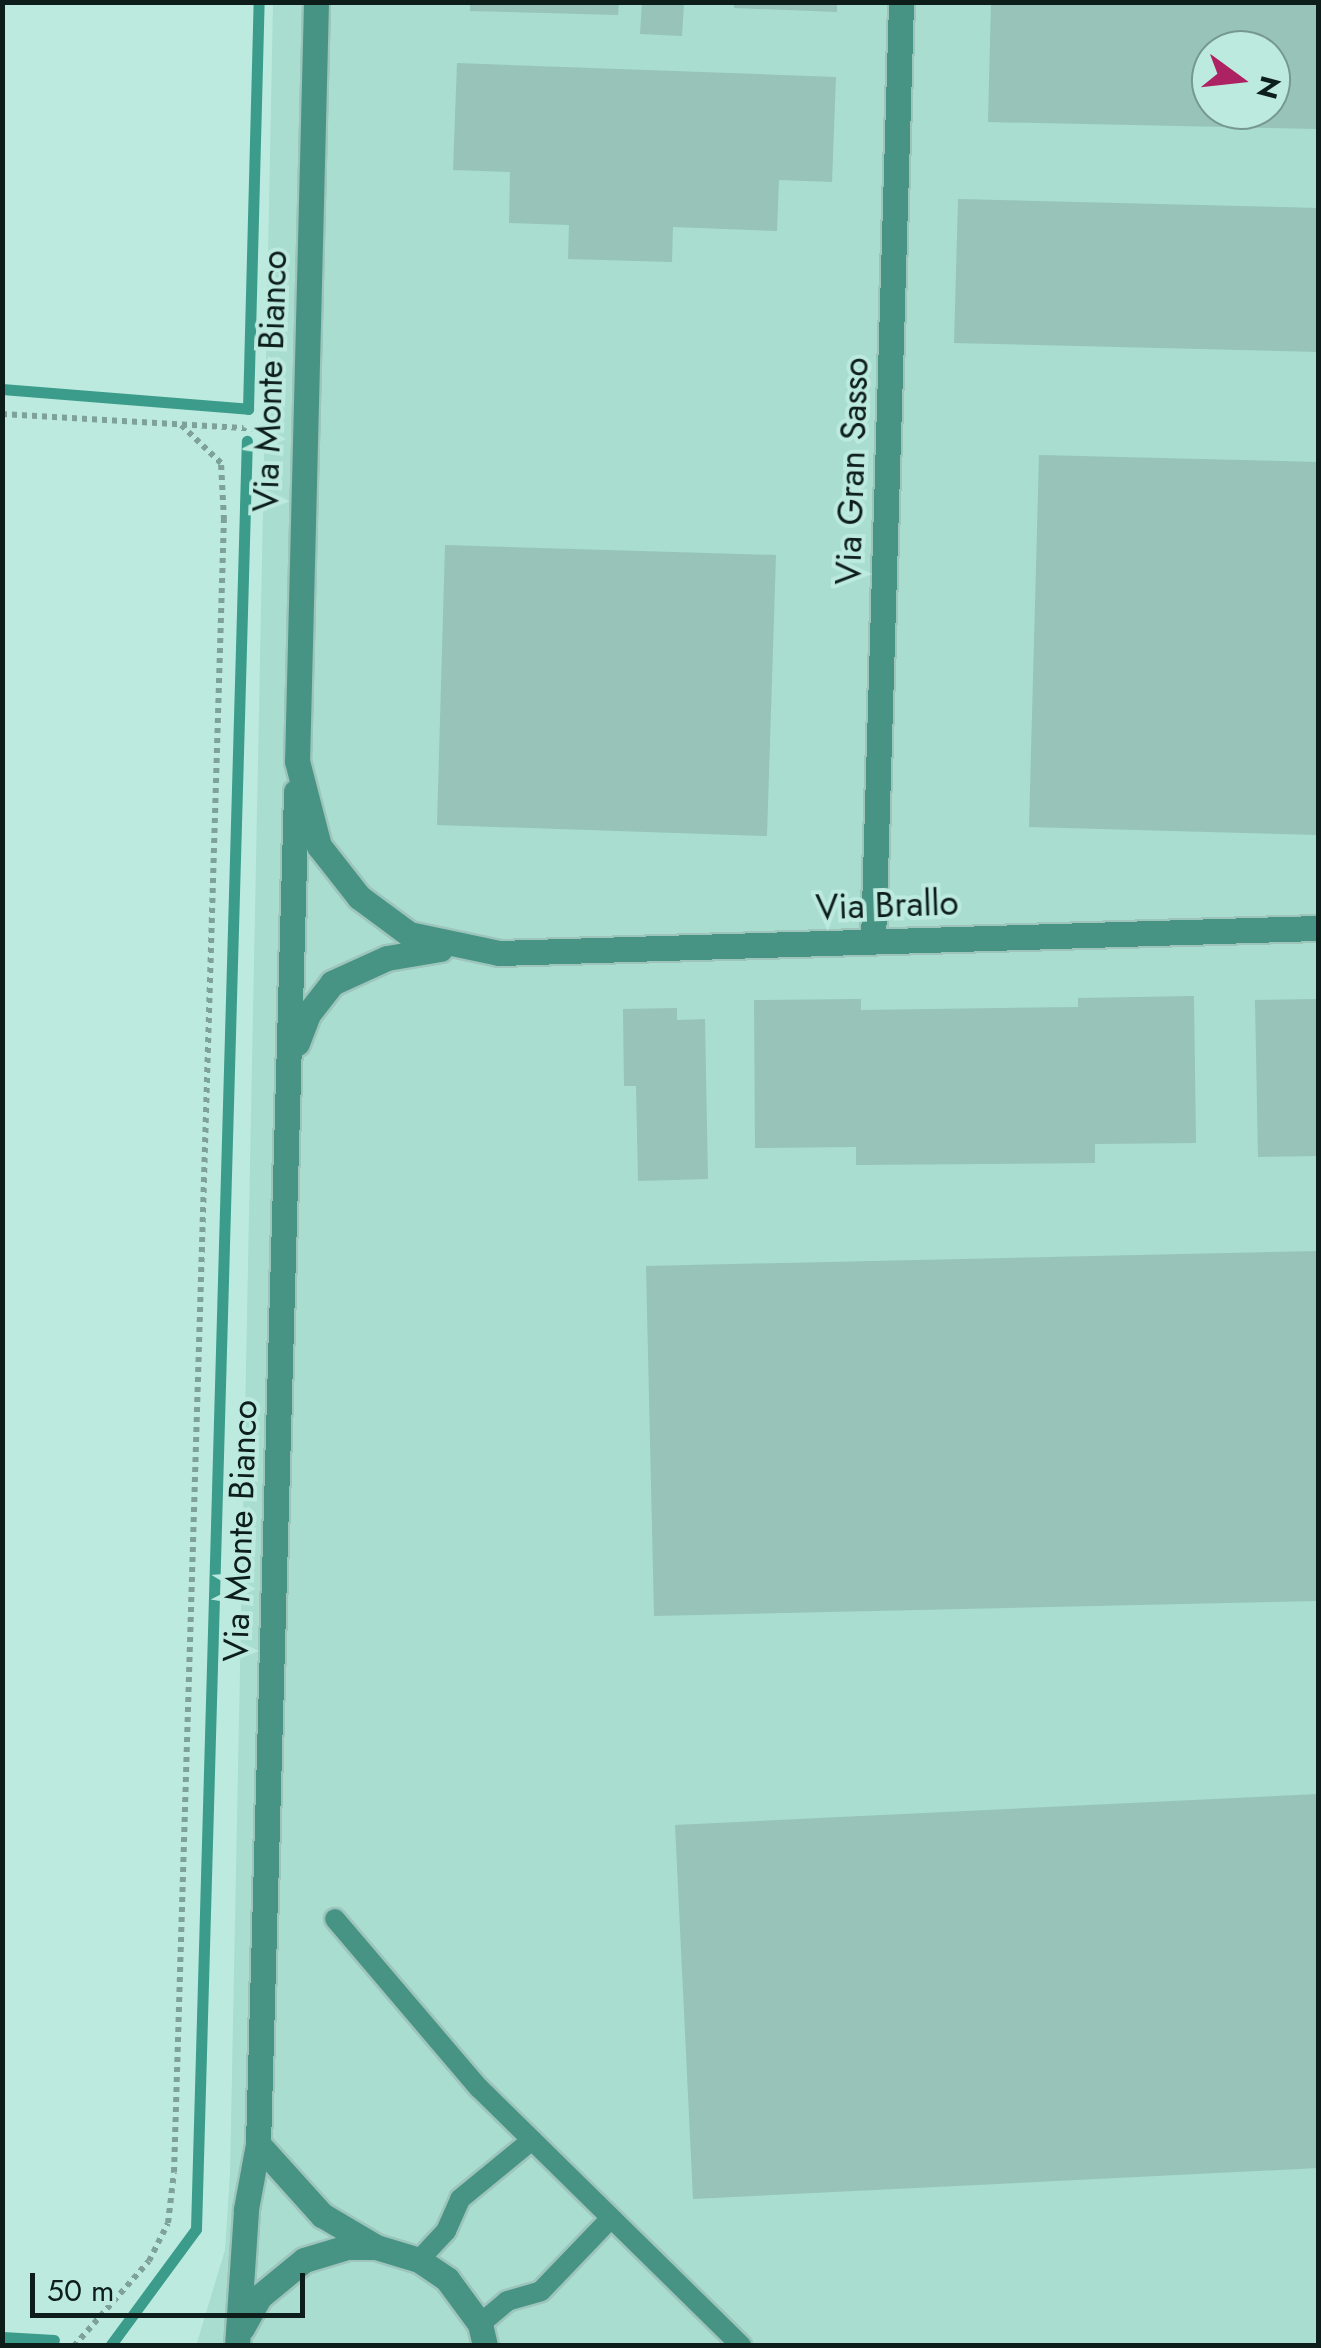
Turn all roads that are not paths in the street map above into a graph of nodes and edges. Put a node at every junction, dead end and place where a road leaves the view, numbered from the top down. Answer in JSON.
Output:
{"nodes":[{"id":1,"x":316,"y":2,"type":"edge"},
{"id":2,"x":901,"y":2,"type":"edge"},
{"id":3,"x":297,"y":761,"type":"junction"},
{"id":4,"x":1318,"y":928,"type":"edge"},
{"id":5,"x":410,"y":934,"type":"joint"},
{"id":6,"x":873,"y":941,"type":"junction"},
{"id":7,"x":458,"y":947,"type":"junction"},
{"id":8,"x":288,"y":1067,"type":"junction"},
{"id":9,"x":335,"y":1919,"type":"dead end"},
{"id":10,"x":532,"y":2140,"type":"junction"},
{"id":11,"x":258,"y":2144,"type":"junction"},
{"id":12,"x":611,"y":2218,"type":"junction"},
{"id":13,"x":376,"y":2247,"type":"junction"},
{"id":14,"x":419,"y":2260,"type":"junction"},
{"id":15,"x":483,"y":2335,"type":"edge"},
{"id":16,"x":237,"y":2346,"type":"edge"},
{"id":17,"x":742,"y":2346,"type":"edge"}],
"edges":[{"from":1,"to":3,"type":"street","name":"Via Monte Bianco"},
{"from":2,"to":6,"type":"street","name":"Via Gran Sasso"},
{"from":3,"to":5,"type":"street","name":"Via Monte Bianco"},
{"from":3,"to":8,"type":"street","name":"Via Monte Bianco"},
{"from":4,"to":6,"type":"street","name":"Via Brallo"},
{"from":5,"to":7,"type":"street","name":"Via Brallo"},
{"from":6,"to":7,"type":"street","name":"Via Brallo"},
{"from":7,"to":8,"type":"street","name":"Via Brallo"},
{"from":8,"to":11,"type":"street","name":"Via Monte Bianco"},
{"from":9,"to":10,"type":"lane"},
{"from":10,"to":12,"type":"lane"},
{"from":10,"to":14,"type":"lane"},
{"from":11,"to":13,"type":"street"},
{"from":11,"to":16,"type":"street","name":"Via Monte Bianco"},
{"from":12,"to":15,"type":"lane"},
{"from":12,"to":17,"type":"lane"},
{"from":13,"to":14,"type":"street"},
{"from":13,"to":16,"type":"street"},
{"from":14,"to":15,"type":"street"}]}
